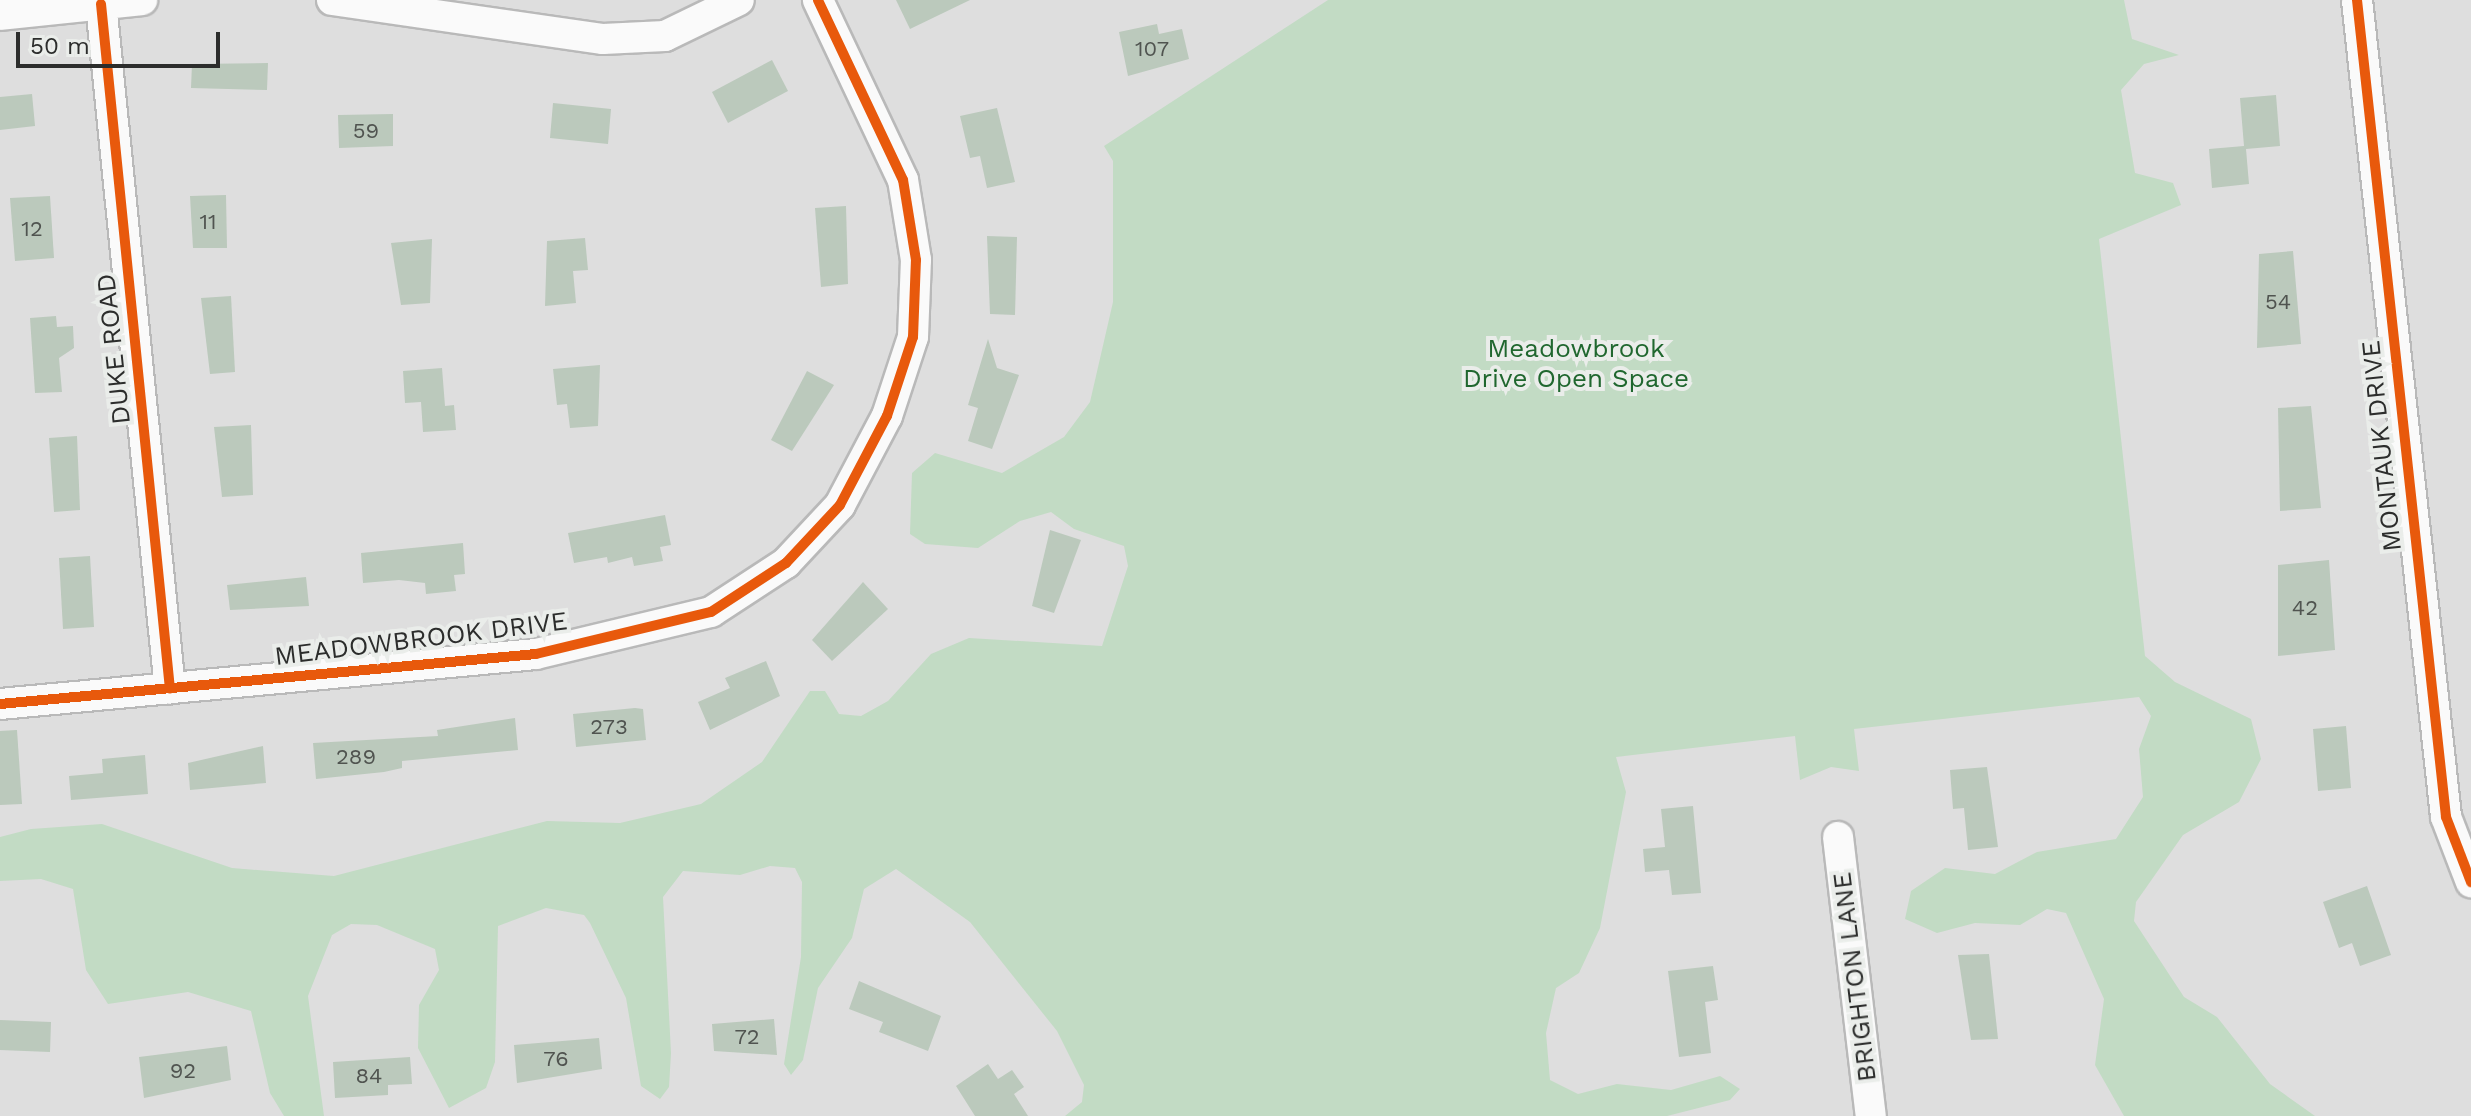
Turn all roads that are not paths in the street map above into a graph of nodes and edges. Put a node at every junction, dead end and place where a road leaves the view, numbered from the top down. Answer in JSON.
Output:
{"nodes":[{"id":1,"x":142,"y":0,"type":"edge"},
{"id":2,"x":332,"y":0,"type":"edge"},
{"id":3,"x":739,"y":0,"type":"edge"},
{"id":4,"x":818,"y":0,"type":"edge"},
{"id":5,"x":2357,"y":0,"type":"edge"},
{"id":6,"x":101,"y":4,"type":"junction"},
{"id":7,"x":0,"y":15,"type":"edge"},
{"id":8,"x":170,"y":689,"type":"junction"},
{"id":9,"x":0,"y":704,"type":"edge"},
{"id":10,"x":1838,"y":837,"type":"dead end"},
{"id":11,"x":2471,"y":882,"type":"edge"},
{"id":12,"x":1871,"y":1116,"type":"edge"}],
"edges":[{"from":1,"to":6,"type":"street"},
{"from":2,"to":3,"type":"street"},
{"from":4,"to":8,"type":"street","name":"MEADOWBROOK DRIVE"},
{"from":5,"to":11,"type":"street","name":"MONTAUK DRIVE"},
{"from":6,"to":7,"type":"street"},
{"from":6,"to":8,"type":"street","name":"DUKE ROAD"},
{"from":8,"to":9,"type":"street","name":"MEADOWBROOK DRIVE"},
{"from":10,"to":12,"type":"street","name":"BRIGHTON LANE"}]}
